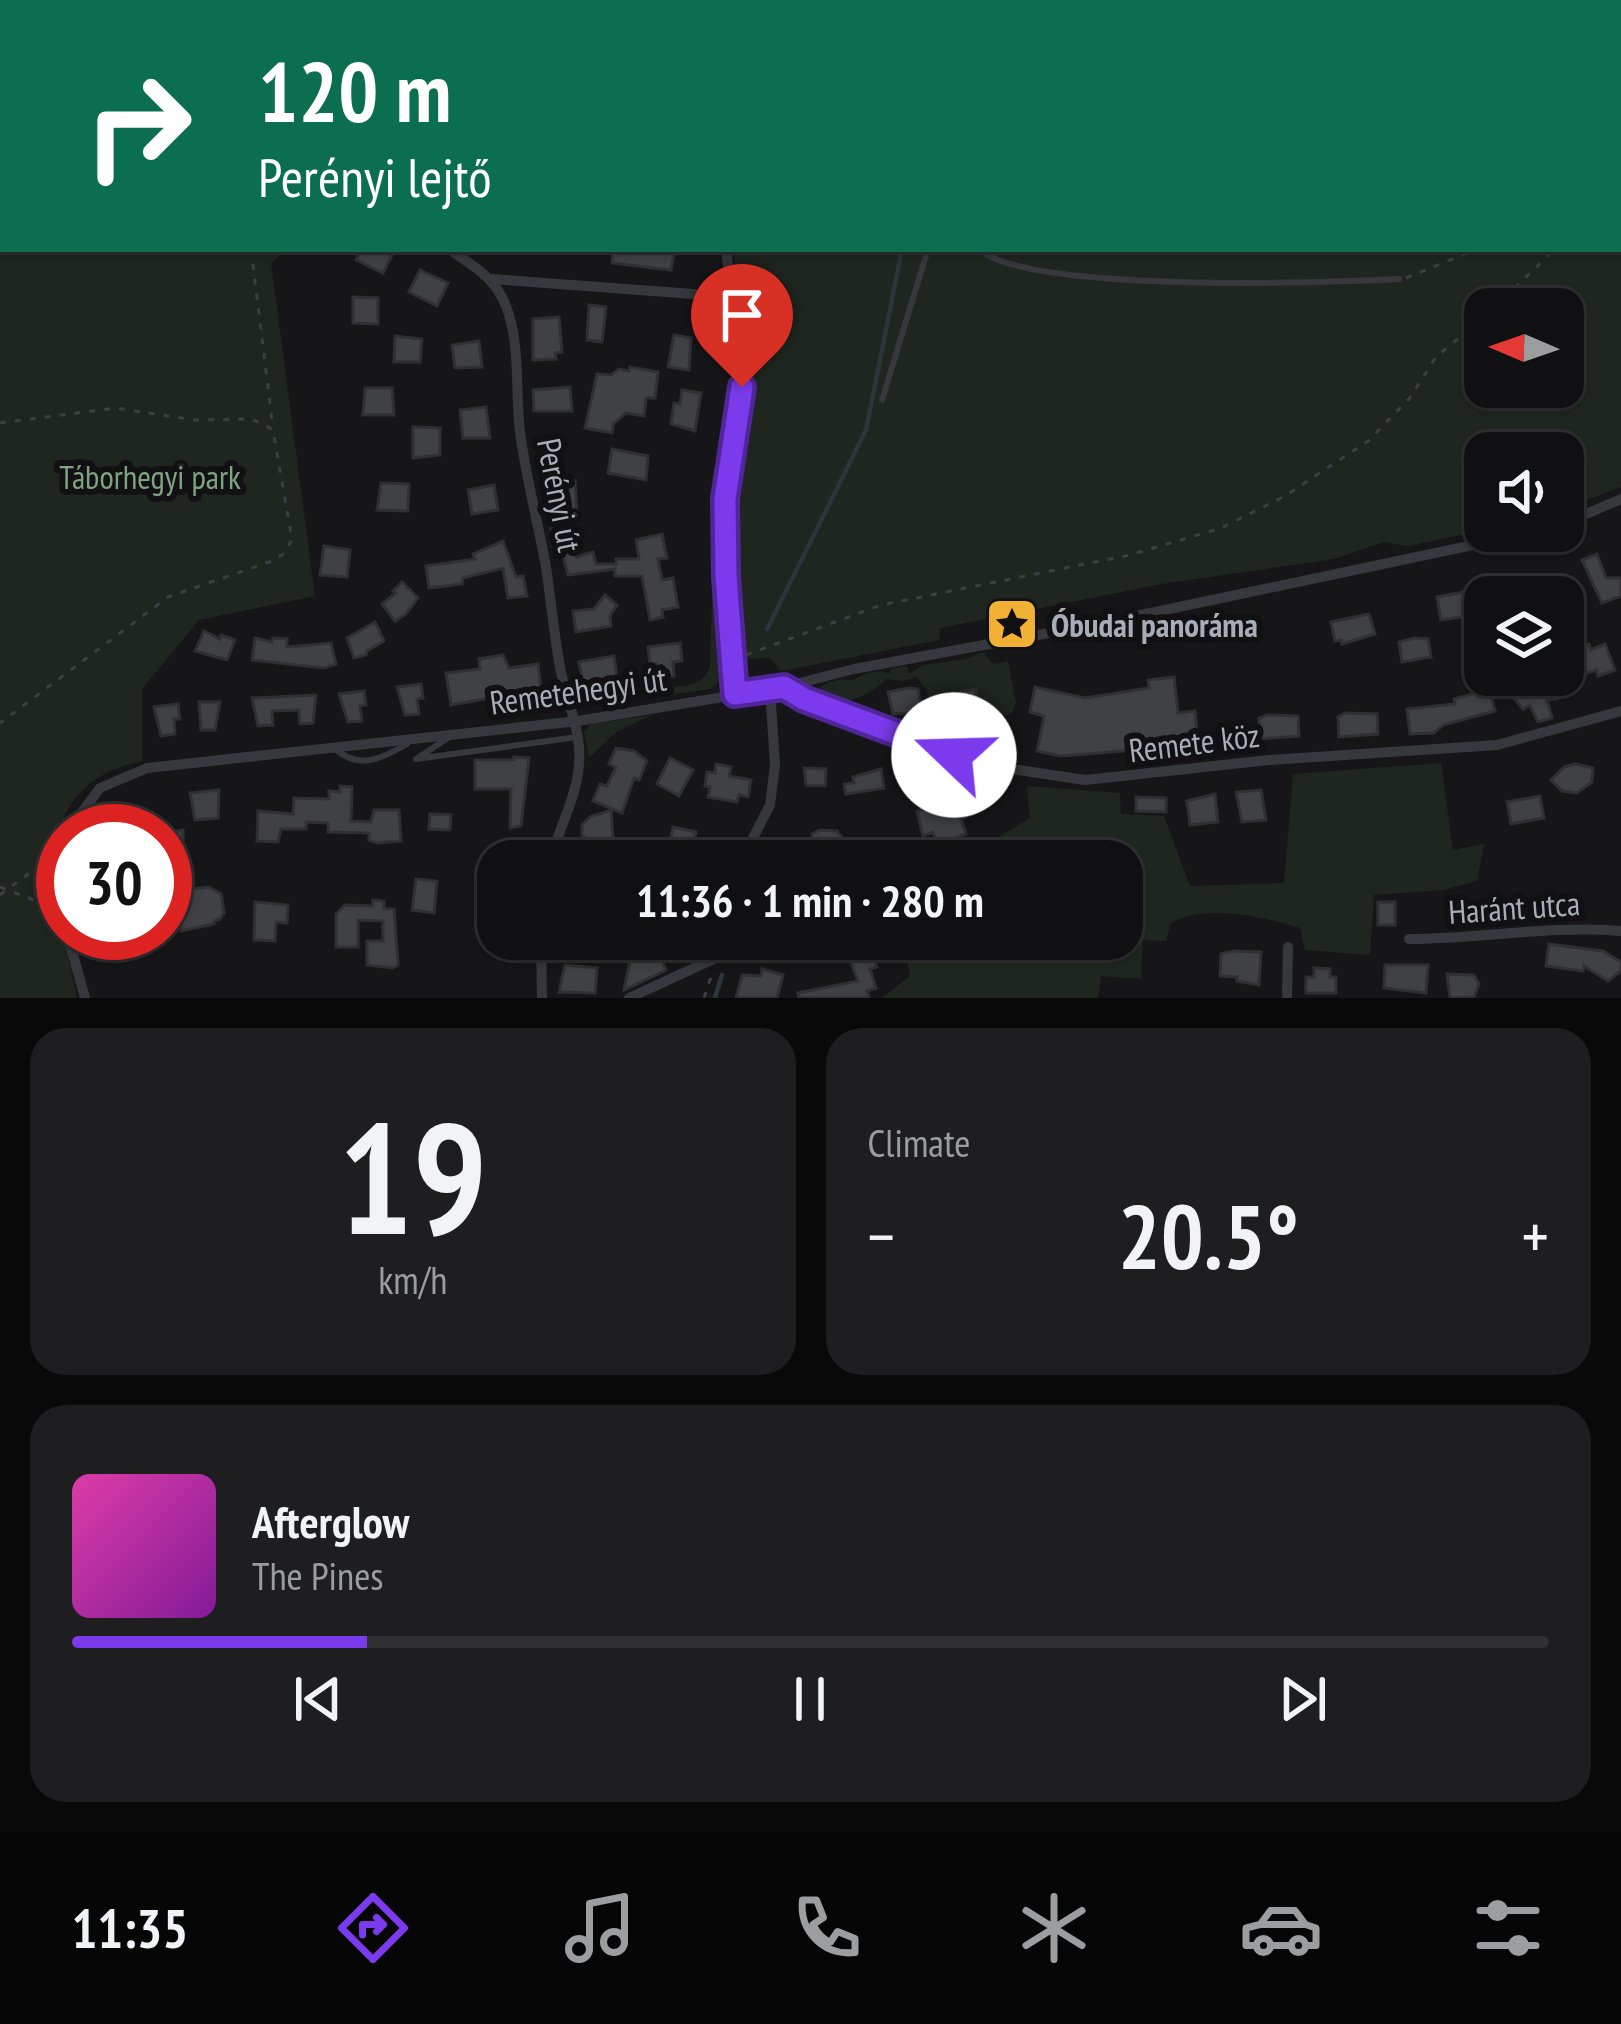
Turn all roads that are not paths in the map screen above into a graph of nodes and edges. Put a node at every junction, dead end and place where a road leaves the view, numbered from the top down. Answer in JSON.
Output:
{"nodes":[{"id":1,"x":453,"y":252,"type":"edge"},
{"id":2,"x":726,"y":252,"type":"edge"},
{"id":3,"x":927,"y":252,"type":"edge"},
{"id":4,"x":982,"y":252,"type":"edge"},
{"id":5,"x":492,"y":279,"type":"junction"},
{"id":6,"x":1399,"y":279,"type":"road end"},
{"id":7,"x":734,"y":297,"type":"junction"},
{"id":8,"x":882,"y":400,"type":"dead end"},
{"id":9,"x":1621,"y":500,"type":"edge"},
{"id":10,"x":1584,"y":515,"type":"edge"},
{"id":11,"x":1464,"y":547,"type":"edge"},
{"id":12,"x":784,"y":687,"type":"junction"},
{"id":13,"x":770,"y":689,"type":"junction"},
{"id":14,"x":735,"y":694,"type":"junction"},
{"id":15,"x":1621,"y":712,"type":"edge"},
{"id":16,"x":578,"y":721,"type":"junction"},
{"id":17,"x":452,"y":736,"type":"junction"},
{"id":18,"x":577,"y":737,"type":"junction"},
{"id":19,"x":415,"y":739,"type":"junction"},
{"id":20,"x":333,"y":746,"type":"junction"},
{"id":21,"x":87,"y":804,"type":"edge"},
{"id":22,"x":558,"y":840,"type":"edge"},
{"id":23,"x":752,"y":840,"type":"edge"},
{"id":24,"x":1621,"y":931,"type":"edge"},
{"id":25,"x":1409,"y":939,"type":"dead end"},
{"id":26,"x":1288,"y":947,"type":"dead end"},
{"id":27,"x":75,"y":960,"type":"edge"},
{"id":28,"x":542,"y":960,"type":"edge"},
{"id":29,"x":710,"y":960,"type":"edge"},
{"id":30,"x":85,"y":998,"type":"edge"},
{"id":31,"x":542,"y":998,"type":"edge"},
{"id":32,"x":629,"y":998,"type":"edge"},
{"id":33,"x":1287,"y":998,"type":"edge"}],
"edges":[{"from":1,"to":5,"type":"street"},
{"from":2,"to":7,"type":"street"},
{"from":3,"to":8,"type":"lane"},
{"from":4,"to":6,"type":"lane"},
{"from":5,"to":7,"type":"street"},
{"from":5,"to":16,"type":"street","name":"Perényi út"},
{"from":7,"to":14,"type":"street"},
{"from":9,"to":10,"type":"street"},
{"from":11,"to":12,"type":"street","name":"Remetehegyi út"},
{"from":12,"to":13,"type":"street","name":"Remetehegyi út"},
{"from":12,"to":15,"type":"street","name":"Remete köz"},
{"from":13,"to":14,"type":"street","name":"Remetehegyi út"},
{"from":13,"to":23,"type":"street"},
{"from":14,"to":16,"type":"street","name":"Remetehegyi út"},
{"from":16,"to":17,"type":"street","name":"Remetehegyi út"},
{"from":16,"to":18,"type":"street"},
{"from":17,"to":18,"type":"lane"},
{"from":17,"to":19,"type":"street","name":"Remetehegyi út"},
{"from":18,"to":22,"type":"street"},
{"from":19,"to":20,"type":"street","name":"Remetehegyi út"},
{"from":19,"to":20,"type":"lane"},
{"from":20,"to":21,"type":"street","name":"Remetehegyi út"},
{"from":24,"to":25,"type":"street","name":"Haránt utca"},
{"from":26,"to":33,"type":"street"},
{"from":27,"to":30,"type":"street"},
{"from":28,"to":31,"type":"street"},
{"from":29,"to":32,"type":"street"}]}
